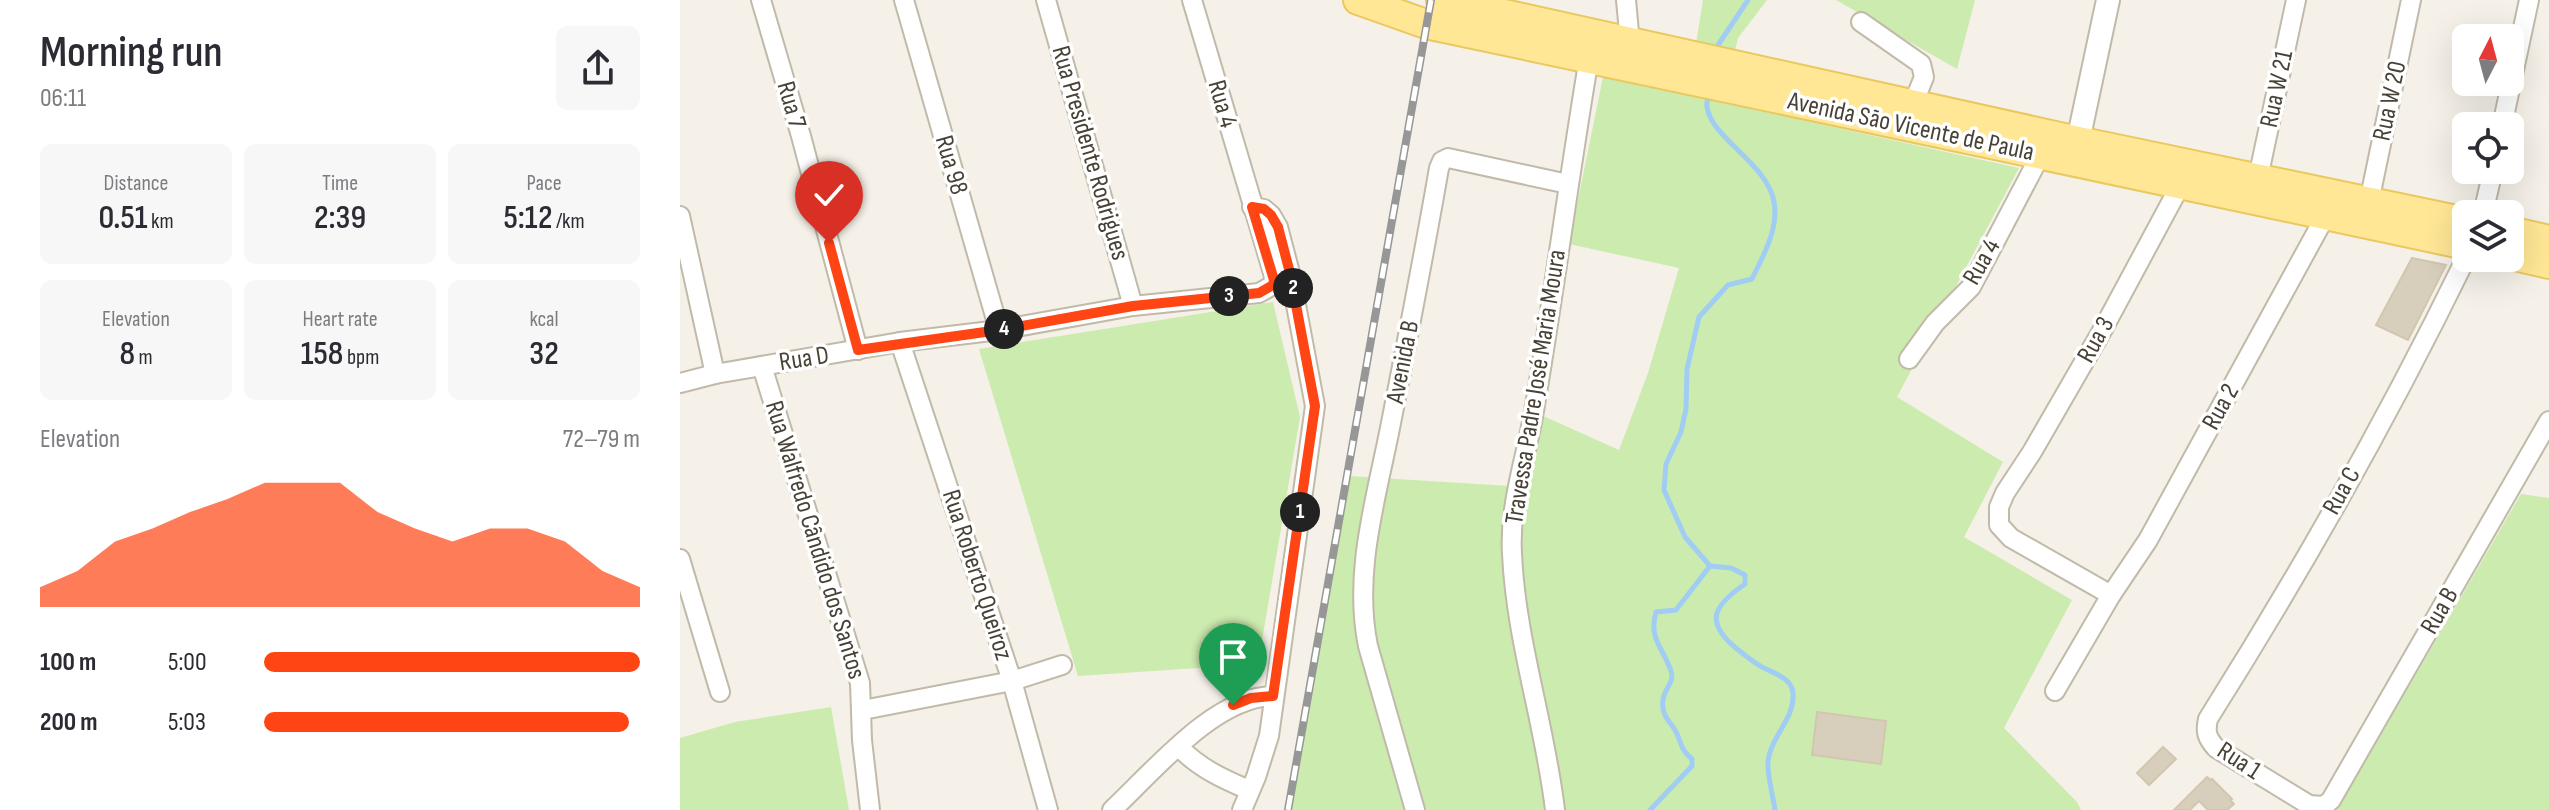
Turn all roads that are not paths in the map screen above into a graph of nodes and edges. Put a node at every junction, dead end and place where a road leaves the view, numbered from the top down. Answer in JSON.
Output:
{"nodes":[{"id":1,"x":761,"y":0,"type":"edge"},
{"id":2,"x":904,"y":0,"type":"edge"},
{"id":3,"x":1046,"y":0,"type":"edge"},
{"id":4,"x":1192,"y":0,"type":"edge"},
{"id":5,"x":1358,"y":0,"type":"edge"},
{"id":6,"x":1441,"y":0,"type":"edge"},
{"id":7,"x":1626,"y":0,"type":"edge"},
{"id":8,"x":2108,"y":0,"type":"edge"},
{"id":9,"x":2296,"y":0,"type":"edge"},
{"id":10,"x":2411,"y":0,"type":"edge"},
{"id":11,"x":2529,"y":0,"type":"edge"},
{"id":12,"x":1861,"y":22,"type":"dead end"},
{"id":13,"x":1630,"y":43,"type":"junction"},
{"id":14,"x":1589,"y":58,"type":"junction"},
{"id":15,"x":1688,"y":68,"type":"junction"},
{"id":16,"x":1913,"y":104,"type":"junction"},
{"id":17,"x":1870,"y":107,"type":"junction"},
{"id":18,"x":2505,"y":112,"type":"edge"},
{"id":19,"x":2078,"y":141,"type":"junction"},
{"id":20,"x":2041,"y":154,"type":"junction"},
{"id":21,"x":2258,"y":178,"type":"junction"},
{"id":22,"x":1568,"y":184,"type":"junction"},
{"id":23,"x":2181,"y":184,"type":"junction"},
{"id":24,"x":2369,"y":202,"type":"junction"},
{"id":25,"x":1252,"y":207,"type":"junction"},
{"id":26,"x":2326,"y":215,"type":"junction"},
{"id":27,"x":680,"y":216,"type":"edge"},
{"id":28,"x":2452,"y":219,"type":"edge"},
{"id":29,"x":2524,"y":234,"type":"edge"},
{"id":30,"x":2549,"y":240,"type":"edge"},
{"id":31,"x":2452,"y":242,"type":"edge"},
{"id":32,"x":2524,"y":258,"type":"edge"},
{"id":33,"x":2549,"y":264,"type":"edge"},
{"id":34,"x":685,"y":268,"type":"edge"},
{"id":35,"x":2459,"y":272,"type":"edge"},
{"id":36,"x":1133,"y":306,"type":"junction"},
{"id":37,"x":999,"y":330,"type":"junction"},
{"id":38,"x":900,"y":342,"type":"junction"},
{"id":39,"x":858,"y":350,"type":"junction"},
{"id":40,"x":1909,"y":359,"type":"dead end"},
{"id":41,"x":762,"y":366,"type":"junction"},
{"id":42,"x":715,"y":374,"type":"junction"},
{"id":43,"x":680,"y":383,"type":"edge"},
{"id":44,"x":2549,"y":421,"type":"edge"},
{"id":45,"x":680,"y":559,"type":"edge"},
{"id":46,"x":2111,"y":595,"type":"junction"},
{"id":47,"x":1062,"y":665,"type":"dead end"},
{"id":48,"x":1012,"y":681,"type":"junction"},
{"id":49,"x":2055,"y":691,"type":"dead end"},
{"id":50,"x":720,"y":692,"type":"dead end"},
{"id":51,"x":1273,"y":696,"type":"junction"},
{"id":52,"x":863,"y":710,"type":"junction"},
{"id":53,"x":2208,"y":719,"type":"joint"},
{"id":54,"x":1179,"y":747,"type":"junction"},
{"id":55,"x":1249,"y":790,"type":"junction"},
{"id":56,"x":2331,"y":800,"type":"joint"},
{"id":57,"x":870,"y":810,"type":"edge"},
{"id":58,"x":1048,"y":810,"type":"edge"},
{"id":59,"x":1112,"y":810,"type":"edge"},
{"id":60,"x":1242,"y":810,"type":"edge"},
{"id":61,"x":1415,"y":810,"type":"edge"},
{"id":62,"x":1555,"y":810,"type":"edge"}],
"edges":[{"from":1,"to":39,"type":"street","name":"Rua 7"},
{"from":2,"to":37,"type":"street","name":"Rua 98"},
{"from":3,"to":36,"type":"street","name":"Rua Presidente Rodrigues"},
{"from":4,"to":25,"type":"street","name":"Rua 4"},
{"from":5,"to":14,"type":"main road","name":"Avenida São Vicente de Paula"},
{"from":6,"to":13,"type":"main road","name":"Avenida São Vicente de Paula"},
{"from":7,"to":13,"type":"street"},
{"from":8,"to":19,"type":"street"},
{"from":9,"to":21,"type":"street","name":"Rua W 21"},
{"from":10,"to":24,"type":"street","name":"Rua W 20"},
{"from":11,"to":18,"type":"street"},
{"from":12,"to":16,"type":"street"},
{"from":13,"to":15,"type":"main road","name":"Avenida São Vicente de Paula"},
{"from":14,"to":15,"type":"main road","name":"Avenida São Vicente de Paula"},
{"from":14,"to":22,"type":"street","name":"Travessa Padre José Maria Moura"},
{"from":15,"to":17,"type":"main road","name":"Avenida São Vicente de Paula"},
{"from":16,"to":17,"type":"main road","name":"Avenida São Vicente de Paula"},
{"from":16,"to":19,"type":"main road","name":"Avenida São Vicente de Paula"},
{"from":17,"to":20,"type":"main road","name":"Avenida São Vicente de Paula"},
{"from":19,"to":21,"type":"main road","name":"Avenida São Vicente de Paula"},
{"from":20,"to":23,"type":"main road","name":"Avenida São Vicente de Paula"},
{"from":20,"to":40,"type":"street","name":"Rua 4"},
{"from":21,"to":24,"type":"main road","name":"Avenida São Vicente de Paula"},
{"from":22,"to":61,"type":"street","name":"Avenida B"},
{"from":22,"to":62,"type":"street","name":"Travessa Padre José Maria Moura"},
{"from":23,"to":26,"type":"main road","name":"Avenida São Vicente de Paula"},
{"from":23,"to":46,"type":"street","name":"Rua 3"},
{"from":24,"to":28,"type":"main road","name":"Avenida São Vicente de Paula"},
{"from":25,"to":36,"type":"street","name":"Rua D"},
{"from":25,"to":51,"type":"street"},
{"from":26,"to":31,"type":"main road","name":"Avenida São Vicente de Paula"},
{"from":26,"to":46,"type":"street","name":"Rua 2"},
{"from":27,"to":34,"type":"street"},
{"from":29,"to":30,"type":"main road"},
{"from":32,"to":33,"type":"main road"},
{"from":34,"to":42,"type":"street"},
{"from":35,"to":53,"type":"street","name":"Rua C"},
{"from":36,"to":37,"type":"street","name":"Rua D"},
{"from":37,"to":38,"type":"street","name":"Rua D"},
{"from":38,"to":39,"type":"street","name":"Rua D"},
{"from":38,"to":48,"type":"street","name":"Rua Roberto Queiroz"},
{"from":39,"to":41,"type":"street","name":"Rua D"},
{"from":41,"to":42,"type":"street","name":"Rua D"},
{"from":41,"to":52,"type":"street","name":"Rua Walfredo Cândido dos Santos"},
{"from":42,"to":43,"type":"street","name":"Rua D"},
{"from":44,"to":56,"type":"street","name":"Rua B"},
{"from":45,"to":50,"type":"street"},
{"from":46,"to":49,"type":"street","name":"Rua 2"},
{"from":47,"to":48,"type":"street"},
{"from":48,"to":52,"type":"street"},
{"from":48,"to":58,"type":"street","name":"Rua Roberto Queiroz"},
{"from":51,"to":54,"type":"street"},
{"from":51,"to":55,"type":"street"},
{"from":52,"to":57,"type":"street","name":"Rua Walfredo Cândido dos Santos"},
{"from":53,"to":56,"type":"street","name":"Rua 1"},
{"from":54,"to":55,"type":"street"},
{"from":54,"to":59,"type":"street"},
{"from":55,"to":60,"type":"street"}]}
